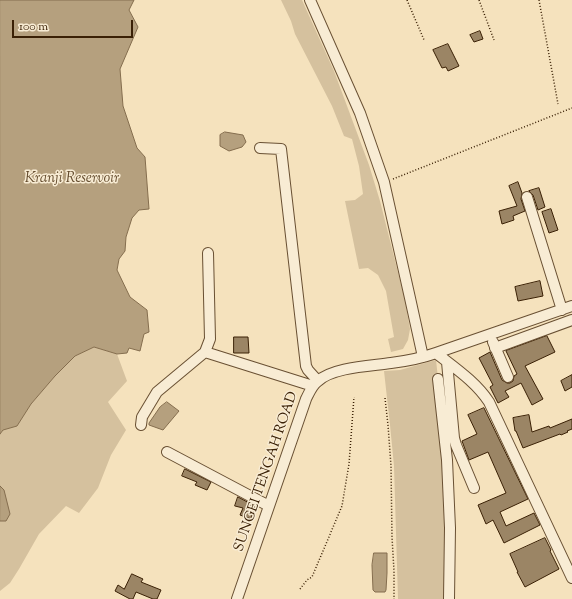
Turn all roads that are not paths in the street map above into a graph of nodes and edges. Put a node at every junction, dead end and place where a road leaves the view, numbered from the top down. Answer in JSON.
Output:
{"nodes":[{"id":1,"x":310,"y":0,"type":"edge"},
{"id":2,"x":260,"y":148,"type":"dead end"},
{"id":3,"x":527,"y":197,"type":"dead end"},
{"id":4,"x":208,"y":253,"type":"dead end"},
{"id":5,"x":572,"y":306,"type":"edge"},
{"id":6,"x":562,"y":310,"type":"junction"},
{"id":7,"x":572,"y":320,"type":"edge"},
{"id":8,"x":490,"y":335,"type":"junction"},
{"id":9,"x":495,"y":348,"type":"junction"},
{"id":10,"x":205,"y":352,"type":"junction"},
{"id":11,"x":436,"y":354,"type":"junction"},
{"id":12,"x":423,"y":357,"type":"junction"},
{"id":13,"x":448,"y":362,"type":"junction"},
{"id":14,"x":508,"y":377,"type":"dead end"},
{"id":15,"x":438,"y":379,"type":"dead end"},
{"id":16,"x":315,"y":383,"type":"junction"},
{"id":17,"x":142,"y":425,"type":"dead end"},
{"id":18,"x":167,"y":452,"type":"dead end"},
{"id":19,"x":474,"y":488,"type":"dead end"},
{"id":20,"x":269,"y":506,"type":"junction"},
{"id":21,"x":572,"y":578,"type":"edge"},
{"id":22,"x":237,"y":599,"type":"edge"},
{"id":23,"x":449,"y":599,"type":"edge"}],
"edges":[{"from":1,"to":12,"type":"street"},
{"from":2,"to":16,"type":"street"},
{"from":3,"to":6,"type":"street"},
{"from":4,"to":10,"type":"street"},
{"from":5,"to":6,"type":"street"},
{"from":6,"to":8,"type":"street"},
{"from":7,"to":9,"type":"street"},
{"from":8,"to":9,"type":"street"},
{"from":8,"to":11,"type":"street"},
{"from":9,"to":14,"type":"street"},
{"from":10,"to":16,"type":"street"},
{"from":10,"to":17,"type":"street"},
{"from":11,"to":12,"type":"street"},
{"from":11,"to":13,"type":"street"},
{"from":12,"to":16,"type":"street"},
{"from":13,"to":19,"type":"street"},
{"from":13,"to":21,"type":"street"},
{"from":15,"to":23,"type":"street"},
{"from":16,"to":20,"type":"street","name":"SUNGEI TENGAH ROAD"},
{"from":18,"to":20,"type":"street"},
{"from":20,"to":22,"type":"street","name":"SUNGEI TENGAH ROAD"}]}
